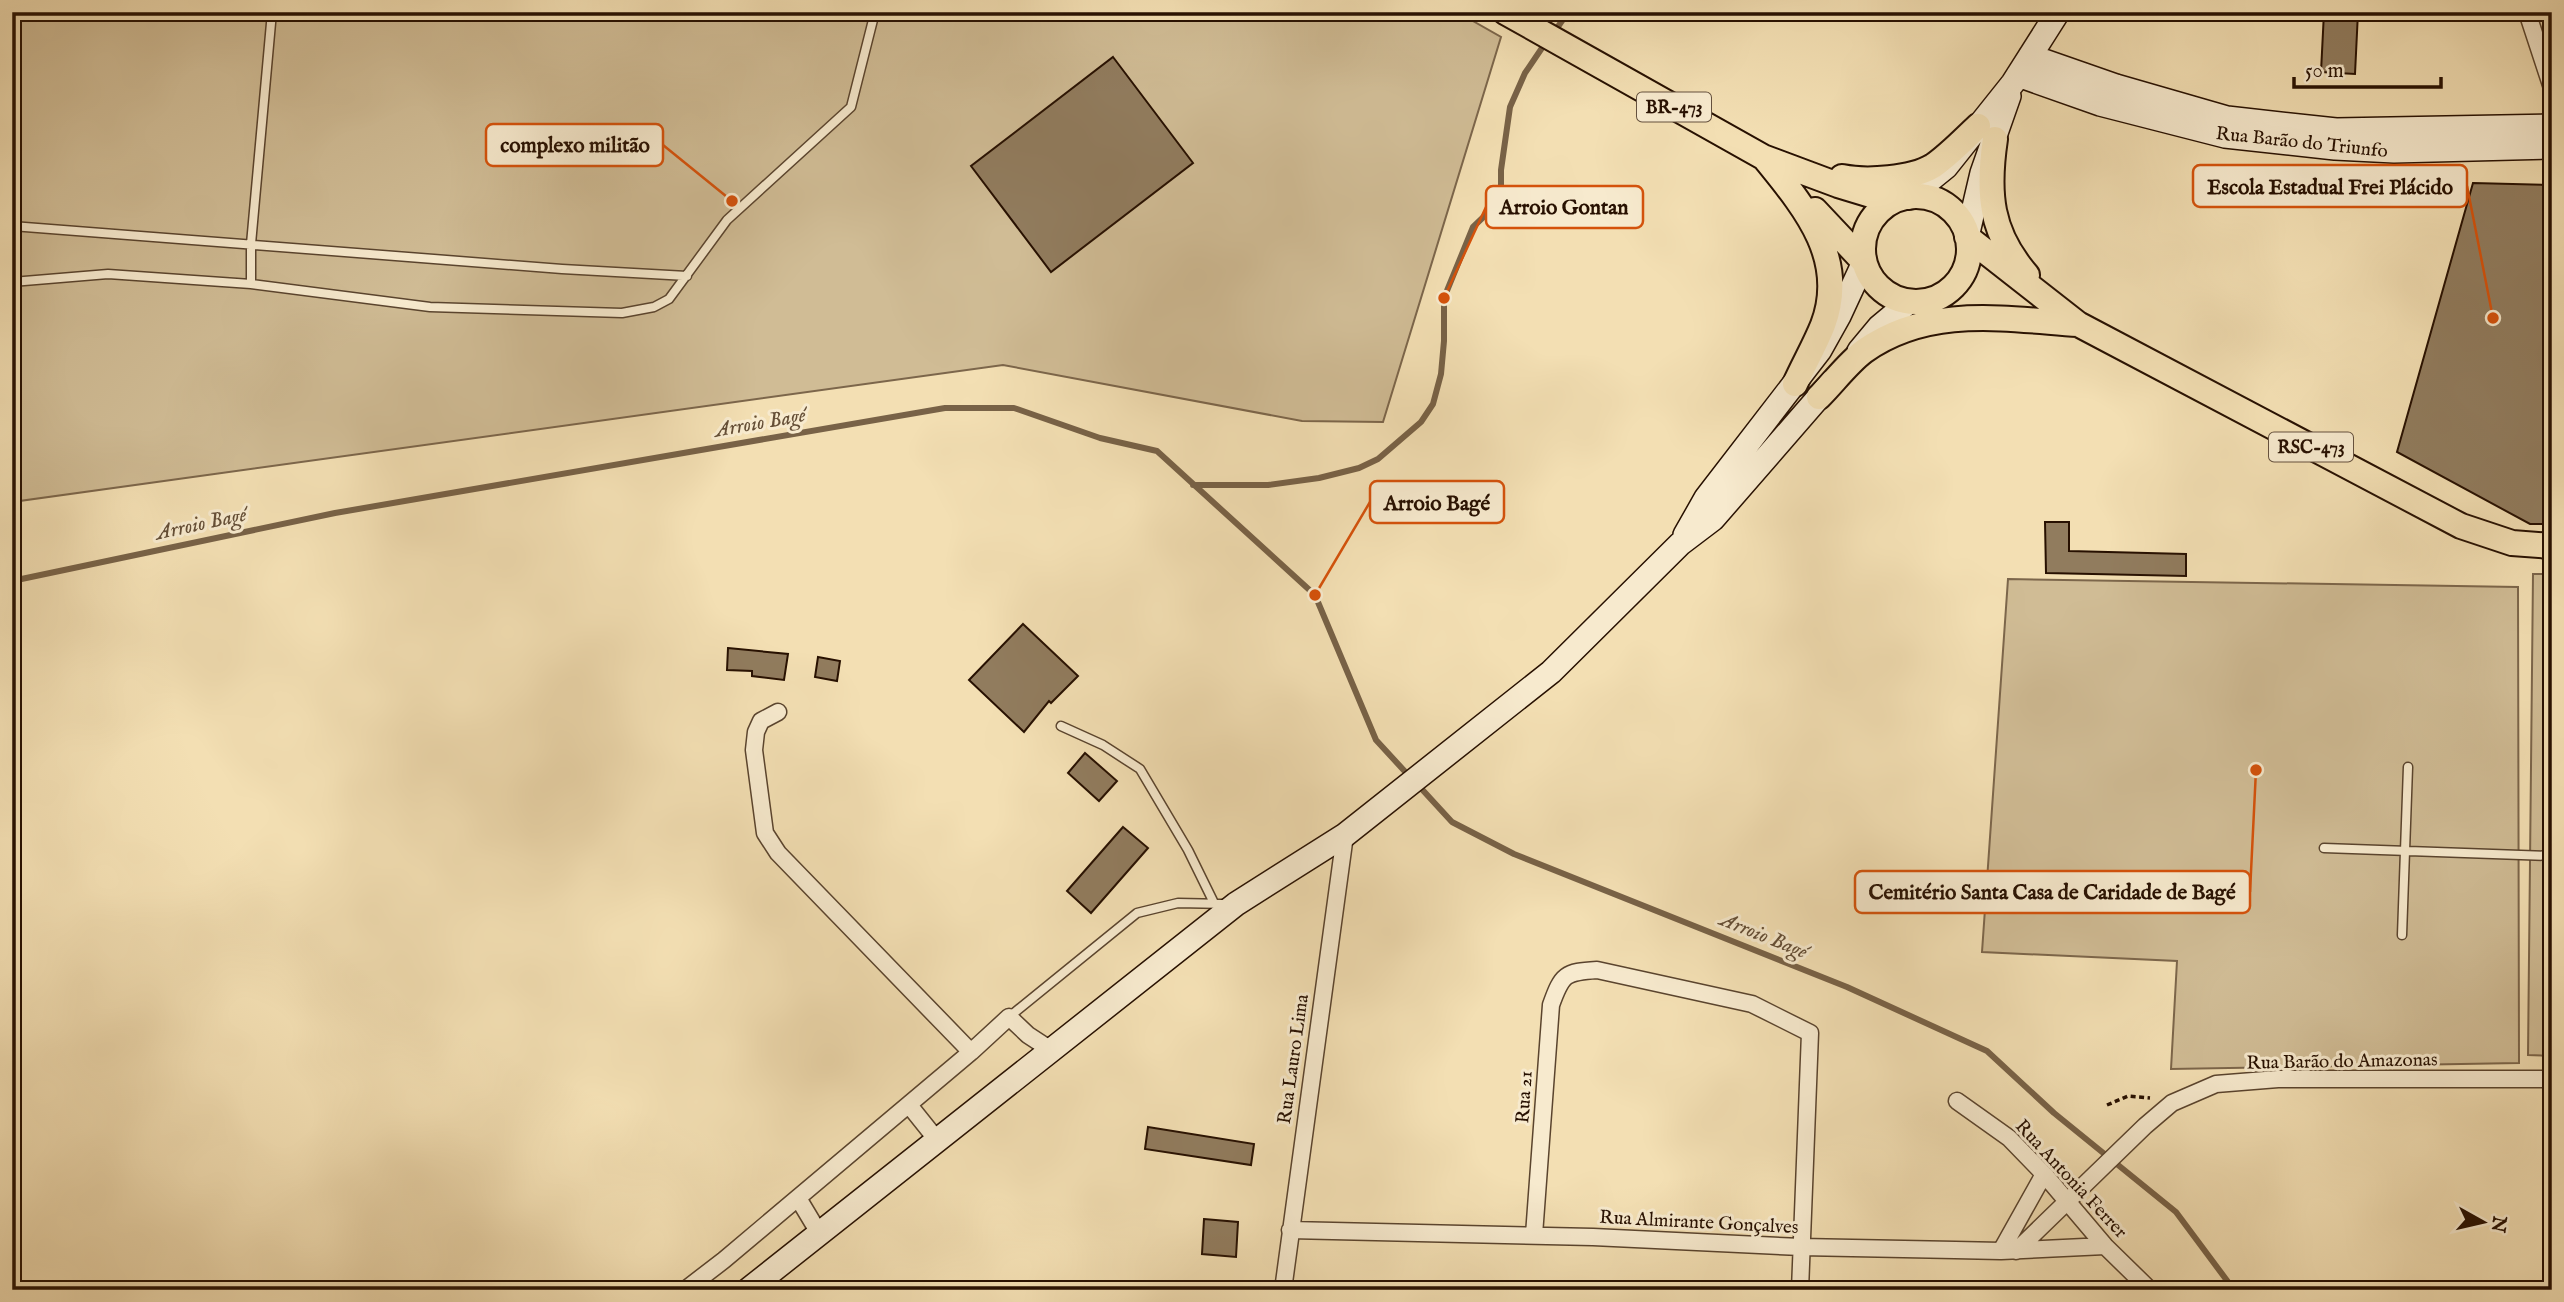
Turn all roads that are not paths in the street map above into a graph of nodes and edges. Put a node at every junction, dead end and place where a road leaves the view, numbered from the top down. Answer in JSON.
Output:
{"nodes":[{"id":1,"x":272,"y":12,"type":"edge"},
{"id":2,"x":876,"y":12,"type":"edge"},
{"id":3,"x":2058,"y":12,"type":"edge"},
{"id":4,"x":2527,"y":12,"type":"edge"},
{"id":5,"x":1507,"y":13,"type":"edge"},
{"id":6,"x":2020,"y":71,"type":"junction"},
{"id":7,"x":2552,"y":88,"type":"edge"},
{"id":8,"x":2552,"y":126,"type":"edge"},
{"id":9,"x":1986,"y":133,"type":"junction"},
{"id":10,"x":2336,"y":139,"type":"junction"},
{"id":11,"x":2552,"y":147,"type":"edge"},
{"id":12,"x":1763,"y":157,"type":"junction"},
{"id":13,"x":1909,"y":197,"type":"junction"},
{"id":14,"x":12,"y":226,"type":"edge"},
{"id":15,"x":1967,"y":237,"type":"junction"},
{"id":16,"x":251,"y":244,"type":"junction"},
{"id":17,"x":1864,"y":262,"type":"junction"},
{"id":18,"x":687,"y":276,"type":"junction"},
{"id":19,"x":12,"y":282,"type":"edge"},
{"id":20,"x":251,"y":284,"type":"junction"},
{"id":21,"x":1916,"y":302,"type":"junction"},
{"id":22,"x":2078,"y":324,"type":"junction"},
{"id":23,"x":1795,"y":384,"type":"junction"},
{"id":24,"x":1819,"y":397,"type":"junction"},
{"id":25,"x":1680,"y":544,"type":"junction"},
{"id":26,"x":2552,"y":547,"type":"edge"},
{"id":27,"x":778,"y":712,"type":"dead end"},
{"id":28,"x":1061,"y":726,"type":"dead end"},
{"id":29,"x":2408,"y":767,"type":"dead end"},
{"id":30,"x":1345,"y":835,"type":"junction"},
{"id":31,"x":2324,"y":848,"type":"dead end"},
{"id":32,"x":2404,"y":850,"type":"junction"},
{"id":33,"x":2552,"y":856,"type":"edge"},
{"id":34,"x":1225,"y":904,"type":"junction"},
{"id":35,"x":2402,"y":935,"type":"dead end"},
{"id":36,"x":1009,"y":1017,"type":"junction"},
{"id":37,"x":1051,"y":1050,"type":"junction"},
{"id":38,"x":971,"y":1052,"type":"junction"},
{"id":39,"x":2552,"y":1079,"type":"edge"},
{"id":40,"x":1957,"y":1101,"type":"dead end"},
{"id":41,"x":909,"y":1104,"type":"junction"},
{"id":42,"x":937,"y":1140,"type":"junction"},
{"id":43,"x":2045,"y":1174,"type":"junction"},
{"id":44,"x":798,"y":1198,"type":"junction"},
{"id":45,"x":2067,"y":1202,"type":"junction"},
{"id":46,"x":1290,"y":1230,"type":"junction"},
{"id":47,"x":820,"y":1233,"type":"junction"},
{"id":48,"x":1534,"y":1235,"type":"junction"},
{"id":49,"x":2105,"y":1246,"type":"junction"},
{"id":50,"x":1801,"y":1247,"type":"junction"},
{"id":51,"x":2008,"y":1251,"type":"junction"},
{"id":52,"x":685,"y":1290,"type":"edge"},
{"id":53,"x":748,"y":1290,"type":"edge"},
{"id":54,"x":1283,"y":1290,"type":"edge"},
{"id":55,"x":1800,"y":1290,"type":"edge"},
{"id":56,"x":2150,"y":1290,"type":"edge"}],
"edges":[{"from":1,"to":16,"type":"lane"},
{"from":2,"to":18,"type":"lane"},
{"from":3,"to":6,"type":"main road"},
{"from":4,"to":7,"type":"street"},
{"from":5,"to":12,"type":"main road","number":"BR-473"},
{"from":6,"to":9,"type":"main road"},
{"from":6,"to":10,"type":"main road","name":"Rua Barão do Triunfo"},
{"from":8,"to":10,"type":"main road","name":"Rua Barão do Triunfo"},
{"from":9,"to":12,"type":"main road"},
{"from":9,"to":13,"type":"main road"},
{"from":9,"to":15,"type":"main road"},
{"from":9,"to":22,"type":"main road"},
{"from":10,"to":11,"type":"main road","name":"Rua Barão do Triunfo"},
{"from":12,"to":13,"type":"main road"},
{"from":12,"to":17,"type":"main road"},
{"from":12,"to":23,"type":"main road"},
{"from":13,"to":15,"type":"main road"},
{"from":13,"to":17,"type":"main road"},
{"from":14,"to":16,"type":"lane"},
{"from":15,"to":21,"type":"main road"},
{"from":15,"to":22,"type":"main road","number":"RSC-473"},
{"from":16,"to":18,"type":"lane"},
{"from":16,"to":20,"type":"lane"},
{"from":17,"to":21,"type":"main road"},
{"from":17,"to":23,"type":"main road"},
{"from":18,"to":20,"type":"lane"},
{"from":19,"to":20,"type":"lane"},
{"from":21,"to":22,"type":"main road","number":"RSC-473"},
{"from":21,"to":24,"type":"main road"},
{"from":22,"to":24,"type":"main road"},
{"from":22,"to":26,"type":"main road","number":"RSC-473"},
{"from":23,"to":25,"type":"main road"},
{"from":24,"to":25,"type":"main road"},
{"from":25,"to":30,"type":"main road"},
{"from":27,"to":38,"type":"street"},
{"from":28,"to":34,"type":"lane"},
{"from":29,"to":32,"type":"lane"},
{"from":30,"to":34,"type":"main road"},
{"from":30,"to":46,"type":"street","name":"Rua Lauro Lima"},
{"from":31,"to":32,"type":"lane"},
{"from":32,"to":33,"type":"lane"},
{"from":32,"to":35,"type":"lane"},
{"from":34,"to":36,"type":"lane"},
{"from":34,"to":37,"type":"main road"},
{"from":36,"to":37,"type":"street"},
{"from":36,"to":38,"type":"street"},
{"from":37,"to":42,"type":"main road"},
{"from":38,"to":41,"type":"street"},
{"from":39,"to":45,"type":"street","name":"Rua Barão do Amazonas"},
{"from":40,"to":43,"type":"street","name":"Rua Antonia Ferrer"},
{"from":41,"to":42,"type":"street"},
{"from":41,"to":44,"type":"street"},
{"from":42,"to":47,"type":"main road"},
{"from":43,"to":45,"type":"street","name":"Rua Antonia Ferrer"},
{"from":43,"to":51,"type":"street"},
{"from":44,"to":47,"type":"street"},
{"from":44,"to":52,"type":"street"},
{"from":45,"to":49,"type":"street","name":"Rua Antonia Ferrer"},
{"from":45,"to":51,"type":"street","name":"Rua Barão do Amazonas"},
{"from":46,"to":48,"type":"street","name":"Rua Almirante Gonçalves"},
{"from":46,"to":54,"type":"street","name":"Rua Lauro Lima"},
{"from":47,"to":53,"type":"main road"},
{"from":48,"to":50,"type":"street","name":"Rua Almirante Gonçalves"},
{"from":48,"to":50,"type":"street","name":"Rua 21"},
{"from":49,"to":51,"type":"street","name":"Rua Almirante Gonçalves"},
{"from":49,"to":56,"type":"street","name":"Rua Antonia Ferrer"},
{"from":50,"to":51,"type":"street","name":"Rua Almirante Gonçalves"},
{"from":50,"to":55,"type":"street"}]}
